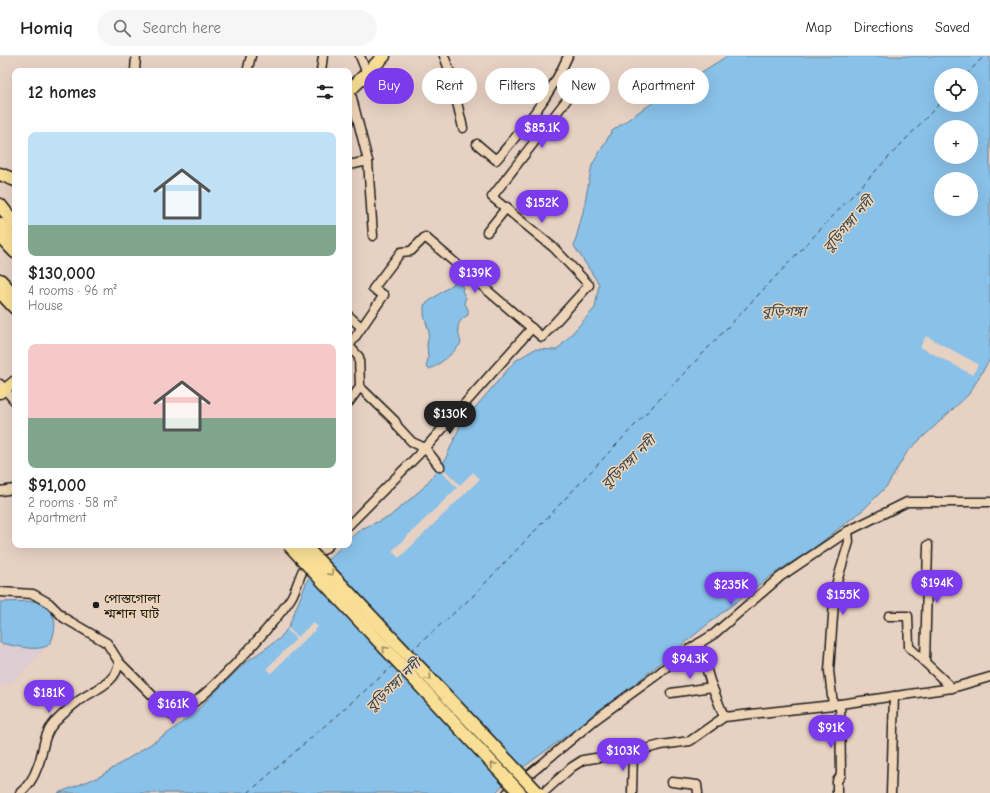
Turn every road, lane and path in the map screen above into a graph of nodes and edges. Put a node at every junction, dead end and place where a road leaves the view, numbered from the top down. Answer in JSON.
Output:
{"nodes":[{"id":1,"x":136,"y":56,"type":"edge"},
{"id":2,"x":251,"y":56,"type":"edge"},
{"id":3,"x":323,"y":56,"type":"edge"},
{"id":4,"x":360,"y":56,"type":"edge"},
{"id":5,"x":384,"y":56,"type":"edge"},
{"id":6,"x":444,"y":56,"type":"edge"},
{"id":7,"x":568,"y":56,"type":"edge"},
{"id":8,"x":135,"y":68,"type":"edge"},
{"id":9,"x":248,"y":68,"type":"dead end"},
{"id":10,"x":321,"y":68,"type":"edge"},
{"id":11,"x":365,"y":68,"type":"edge"},
{"id":12,"x":370,"y":68,"type":"edge"},
{"id":13,"x":364,"y":73,"type":"edge"},
{"id":14,"x":352,"y":88,"type":"edge"},
{"id":15,"x":352,"y":98,"type":"edge"},
{"id":16,"x":563,"y":104,"type":"edge"},
{"id":17,"x":463,"y":128,"type":"dead end"},
{"id":18,"x":477,"y":144,"type":"dead end"},
{"id":19,"x":368,"y":161,"type":"junction"},
{"id":20,"x":352,"y":164,"type":"edge"},
{"id":21,"x":0,"y":174,"type":"edge"},
{"id":22,"x":12,"y":179,"type":"edge"},
{"id":23,"x":0,"y":183,"type":"edge"},
{"id":24,"x":12,"y":188,"type":"edge"},
{"id":25,"x":0,"y":205,"type":"edge"},
{"id":26,"x":507,"y":208,"type":"junction"},
{"id":27,"x":0,"y":212,"type":"edge"},
{"id":28,"x":8,"y":228,"type":"edge"},
{"id":29,"x":487,"y":232,"type":"dead end"},
{"id":30,"x":373,"y":236,"type":"dead end"},
{"id":31,"x":12,"y":242,"type":"edge"},
{"id":32,"x":0,"y":274,"type":"edge"},
{"id":33,"x":0,"y":280,"type":"edge"},
{"id":34,"x":12,"y":287,"type":"edge"},
{"id":35,"x":0,"y":292,"type":"edge"},
{"id":36,"x":12,"y":293,"type":"edge"},
{"id":37,"x":12,"y":305,"type":"edge"},
{"id":38,"x":352,"y":319,"type":"edge"},
{"id":39,"x":361,"y":327,"type":"junction"},
{"id":40,"x":532,"y":328,"type":"junction"},
{"id":41,"x":352,"y":341,"type":"edge"},
{"id":42,"x":352,"y":349,"type":"edge"},
{"id":43,"x":12,"y":382,"type":"edge"},
{"id":44,"x":360,"y":387,"type":"junction"},
{"id":45,"x":1,"y":388,"type":"edge"},
{"id":46,"x":12,"y":398,"type":"edge"},
{"id":47,"x":352,"y":398,"type":"edge"},
{"id":48,"x":425,"y":448,"type":"junction"},
{"id":49,"x":440,"y":467,"type":"dead end"},
{"id":50,"x":12,"y":489,"type":"edge"},
{"id":51,"x":0,"y":491,"type":"edge"},
{"id":52,"x":990,"y":502,"type":"edge"},
{"id":53,"x":352,"y":522,"type":"edge"},
{"id":54,"x":848,"y":531,"type":"junction"},
{"id":55,"x":928,"y":545,"type":"dead end"},
{"id":56,"x":292,"y":548,"type":"edge"},
{"id":57,"x":307,"y":548,"type":"edge"},
{"id":58,"x":325,"y":548,"type":"edge"},
{"id":59,"x":0,"y":592,"type":"edge"},
{"id":60,"x":889,"y":616,"type":"dead end"},
{"id":61,"x":699,"y":643,"type":"junction"},
{"id":62,"x":119,"y":662,"type":"junction"},
{"id":63,"x":925,"y":662,"type":"junction"},
{"id":64,"x":990,"y":677,"type":"edge"},
{"id":65,"x":712,"y":687,"type":"junction"},
{"id":66,"x":952,"y":688,"type":"junction"},
{"id":67,"x":671,"y":693,"type":"dead end"},
{"id":68,"x":894,"y":696,"type":"junction"},
{"id":69,"x":837,"y":704,"type":"junction"},
{"id":70,"x":724,"y":717,"type":"junction"},
{"id":71,"x":633,"y":752,"type":"junction"},
{"id":72,"x":672,"y":782,"type":"dead end"},
{"id":73,"x":518,"y":788,"type":"edge"},
{"id":74,"x":20,"y":793,"type":"edge"},
{"id":75,"x":507,"y":793,"type":"edge"},
{"id":76,"x":526,"y":793,"type":"edge"},
{"id":77,"x":538,"y":793,"type":"edge"},
{"id":78,"x":543,"y":793,"type":"edge"},
{"id":79,"x":632,"y":793,"type":"edge"},
{"id":80,"x":698,"y":793,"type":"edge"},
{"id":81,"x":837,"y":793,"type":"edge"},
{"id":82,"x":891,"y":793,"type":"edge"}],
"edges":[{"from":1,"to":8,"type":"street"},
{"from":2,"to":9,"type":"street"},
{"from":3,"to":10,"type":"street"},
{"from":4,"to":11,"type":"street"},
{"from":5,"to":12,"type":"highway"},
{"from":6,"to":17,"type":"street"},
{"from":7,"to":18,"type":"street"},
{"from":13,"to":14,"type":"highway"},
{"from":15,"to":19,"type":"street"},
{"from":16,"to":26,"type":"street"},
{"from":19,"to":20,"type":"street"},
{"from":19,"to":30,"type":"street"},
{"from":21,"to":22,"type":"highway"},
{"from":23,"to":24,"type":"highway"},
{"from":25,"to":28,"type":"highway"},
{"from":26,"to":29,"type":"street"},
{"from":26,"to":40,"type":"street"},
{"from":27,"to":28,"type":"highway"},
{"from":28,"to":31,"type":"highway"},
{"from":32,"to":34,"type":"highway"},
{"from":33,"to":36,"type":"highway"},
{"from":35,"to":37,"type":"highway"},
{"from":38,"to":39,"type":"street"},
{"from":39,"to":40,"type":"street"},
{"from":39,"to":41,"type":"street"},
{"from":40,"to":48,"type":"street"},
{"from":42,"to":44,"type":"street"},
{"from":43,"to":45,"type":"main road"},
{"from":44,"to":47,"type":"street"},
{"from":44,"to":48,"type":"street"},
{"from":45,"to":46,"type":"street"},
{"from":48,"to":49,"type":"street"},
{"from":48,"to":53,"type":"street"},
{"from":50,"to":51,"type":"street"},
{"from":52,"to":54,"type":"street"},
{"from":54,"to":61,"type":"street"},
{"from":54,"to":69,"type":"street"},
{"from":55,"to":63,"type":"street"},
{"from":73,"to":56,"type":"highway","one_way":true,"bridge":true},
{"from":57,"to":77,"type":"highway","one_way":true,"bridge":true},
{"from":58,"to":62,"type":"street"},
{"from":59,"to":62,"type":"street"},
{"from":60,"to":63,"type":"street"},
{"from":61,"to":65,"type":"street"},
{"from":61,"to":73,"type":"street"},
{"from":62,"to":74,"type":"street"},
{"from":63,"to":66,"type":"street"},
{"from":64,"to":66,"type":"street"},
{"from":65,"to":67,"type":"street"},
{"from":65,"to":70,"type":"street"},
{"from":66,"to":68,"type":"street"},
{"from":68,"to":69,"type":"street"},
{"from":68,"to":82,"type":"street"},
{"from":69,"to":70,"type":"street"},
{"from":69,"to":81,"type":"street"},
{"from":70,"to":71,"type":"street"},
{"from":71,"to":78,"type":"street"},
{"from":71,"to":79,"type":"street"},
{"from":72,"to":80,"type":"street"},
{"from":73,"to":75,"type":"street"},
{"from":73,"to":76,"type":"street"}]}
